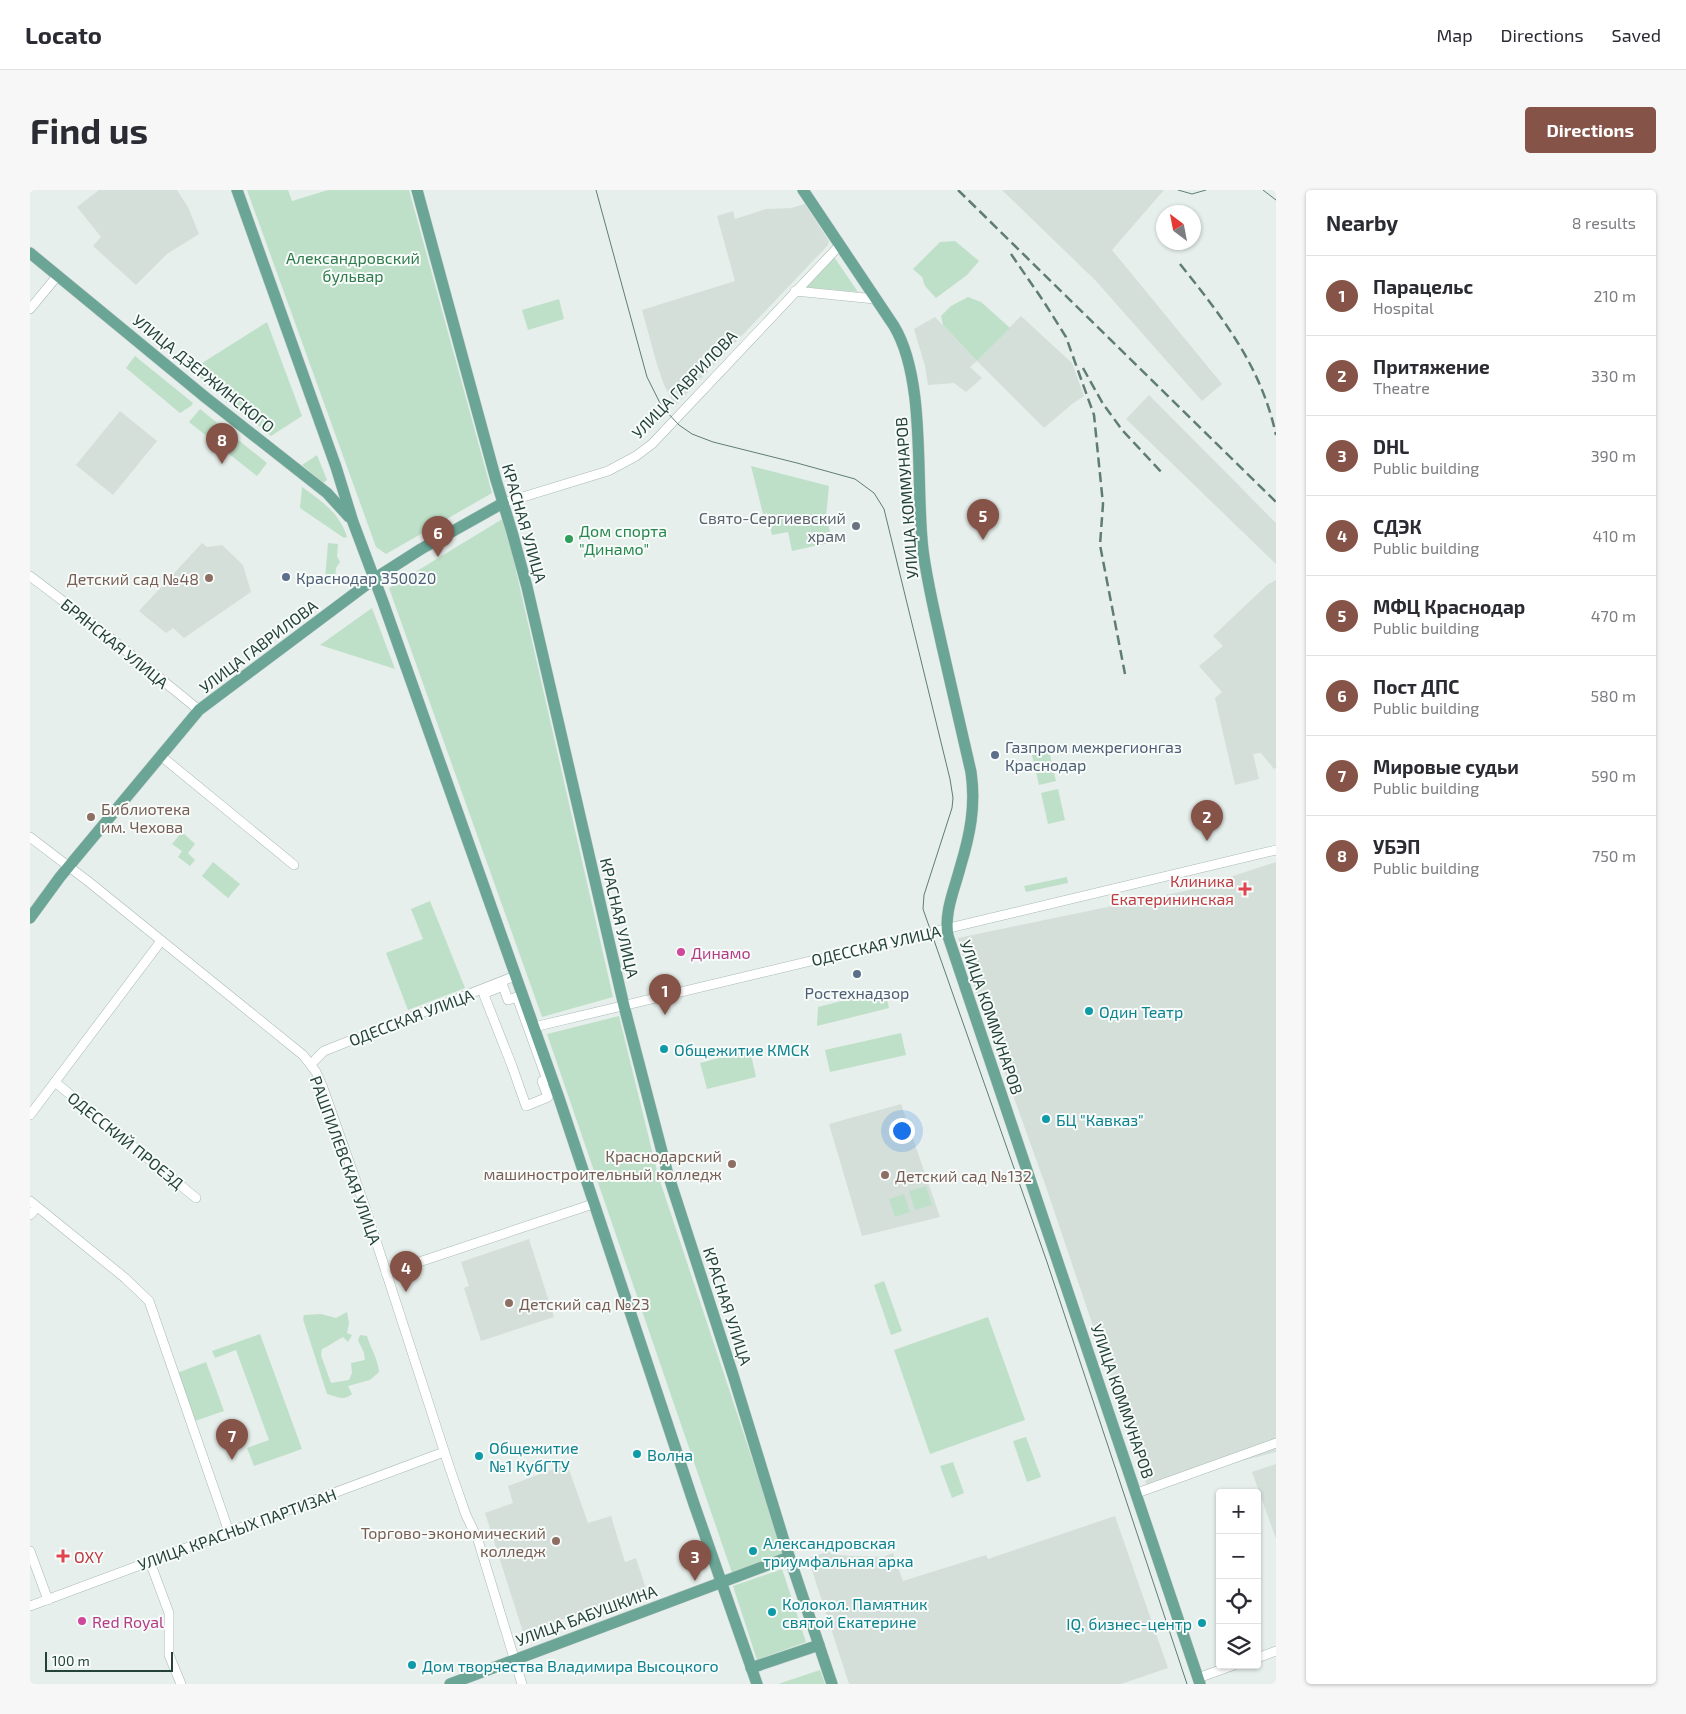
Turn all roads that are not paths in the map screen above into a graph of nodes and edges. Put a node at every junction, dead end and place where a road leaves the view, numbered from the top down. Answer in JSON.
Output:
{"nodes":[{"id":1,"x":237,"y":190,"type":"edge"},
{"id":2,"x":416,"y":190,"type":"edge"},
{"id":3,"x":802,"y":190,"type":"edge"},
{"id":4,"x":839,"y":246,"type":"junction"},
{"id":5,"x":30,"y":253,"type":"edge"},
{"id":6,"x":58,"y":275,"type":"junction"},
{"id":7,"x":795,"y":292,"type":"junction"},
{"id":8,"x":875,"y":299,"type":"junction"},
{"id":9,"x":30,"y":309,"type":"edge"},
{"id":10,"x":503,"y":502,"type":"junction"},
{"id":11,"x":353,"y":522,"type":"junction"},
{"id":12,"x":367,"y":559,"type":"junction"},
{"id":13,"x":396,"y":565,"type":"junction"},
{"id":14,"x":30,"y":576,"type":"edge"},
{"id":15,"x":374,"y":579,"type":"junction"},
{"id":16,"x":199,"y":710,"type":"junction"},
{"id":17,"x":161,"y":756,"type":"junction"},
{"id":18,"x":30,"y":837,"type":"edge"},
{"id":19,"x":1276,"y":850,"type":"edge"},
{"id":20,"x":294,"y":865,"type":"dead end"},
{"id":21,"x":68,"y":867,"type":"junction"},
{"id":22,"x":30,"y":918,"type":"edge"},
{"id":23,"x":947,"y":928,"type":"junction"},
{"id":24,"x":161,"y":941,"type":"junction"},
{"id":25,"x":515,"y":976,"type":"junction"},
{"id":26,"x":484,"y":995,"type":"joint"},
{"id":27,"x":624,"y":1006,"type":"junction"},
{"id":28,"x":534,"y":1027,"type":"junction"},
{"id":29,"x":311,"y":1064,"type":"junction"},
{"id":30,"x":55,"y":1082,"type":"junction"},
{"id":31,"x":30,"y":1115,"type":"edge"},
{"id":32,"x":196,"y":1198,"type":"dead end"},
{"id":33,"x":34,"y":1204,"type":"edge"},
{"id":34,"x":593,"y":1204,"type":"junction"},
{"id":35,"x":30,"y":1215,"type":"edge"},
{"id":36,"x":386,"y":1273,"type":"junction"},
{"id":37,"x":1276,"y":1443,"type":"edge"},
{"id":38,"x":444,"y":1452,"type":"junction"},
{"id":39,"x":1137,"y":1493,"type":"junction"},
{"id":40,"x":229,"y":1532,"type":"junction"},
{"id":41,"x":30,"y":1551,"type":"edge"},
{"id":42,"x":789,"y":1557,"type":"junction"},
{"id":43,"x":150,"y":1562,"type":"junction"},
{"id":44,"x":722,"y":1583,"type":"junction"},
{"id":45,"x":48,"y":1600,"type":"junction"},
{"id":46,"x":30,"y":1606,"type":"edge"},
{"id":47,"x":819,"y":1645,"type":"junction"},
{"id":48,"x":1276,"y":1651,"type":"edge"},
{"id":49,"x":1261,"y":1657,"type":"edge"},
{"id":50,"x":514,"y":1659,"type":"junction"},
{"id":51,"x":751,"y":1668,"type":"junction"},
{"id":52,"x":1225,"y":1669,"type":"edge"},
{"id":53,"x":1199,"y":1681,"type":"edge"},
{"id":54,"x":181,"y":1684,"type":"edge"},
{"id":55,"x":450,"y":1684,"type":"edge"},
{"id":56,"x":522,"y":1684,"type":"edge"},
{"id":57,"x":757,"y":1684,"type":"edge"},
{"id":58,"x":832,"y":1684,"type":"edge"}],
"edges":[{"from":1,"to":11,"type":"main road"},
{"from":2,"to":10,"type":"main road","name":"КРАСНАЯ УЛИЦА"},
{"from":3,"to":4,"type":"main road","name":"УЛИЦА КОММУНАРОВ"},
{"from":4,"to":7,"type":"street","name":"УЛИЦА ГАВРИЛОВА"},
{"from":4,"to":8,"type":"main road","name":"УЛИЦА КОММУНАРОВ"},
{"from":5,"to":6,"type":"main road","name":"УЛИЦА ДЗЕРЖИНСКОГО"},
{"from":6,"to":9,"type":"street"},
{"from":6,"to":11,"type":"main road","name":"УЛИЦА ДЗЕРЖИНСКОГО"},
{"from":7,"to":8,"type":"street"},
{"from":7,"to":10,"type":"street","name":"УЛИЦА ГАВРИЛОВА"},
{"from":8,"to":23,"type":"main road","name":"УЛИЦА КОММУНАРОВ"},
{"from":10,"to":13,"type":"main road","name":"УЛИЦА ГАВРИЛОВА"},
{"from":10,"to":27,"type":"main road","name":"КРАСНАЯ УЛИЦА"},
{"from":11,"to":12,"type":"main road"},
{"from":12,"to":13,"type":"main road"},
{"from":12,"to":15,"type":"main road"},
{"from":13,"to":15,"type":"main road","name":"УЛИЦА ГАВРИЛОВА"},
{"from":14,"to":16,"type":"street","name":"БРЯНСКАЯ УЛИЦА"},
{"from":15,"to":16,"type":"main road","name":"УЛИЦА ГАВРИЛОВА"},
{"from":15,"to":25,"type":"main road"},
{"from":16,"to":17,"type":"main road","name":"УЛИЦА ГАВРИЛОВА"},
{"from":17,"to":20,"type":"street"},
{"from":17,"to":21,"type":"main road","name":"УЛИЦА ГАВРИЛОВА"},
{"from":18,"to":21,"type":"street","name":"РАШПИЛЕВСКАЯ УЛИЦА"},
{"from":19,"to":23,"type":"street","name":"ОДЕССКАЯ УЛИЦА"},
{"from":21,"to":22,"type":"main road","name":"УЛИЦА ГАВРИЛОВА"},
{"from":21,"to":24,"type":"street","name":"РАШПИЛЕВСКАЯ УЛИЦА"},
{"from":23,"to":27,"type":"street","name":"ОДЕССКАЯ УЛИЦА"},
{"from":23,"to":39,"type":"main road","name":"УЛИЦА КОММУНАРОВ"},
{"from":24,"to":29,"type":"street","name":"РАШПИЛЕВСКАЯ УЛИЦА"},
{"from":24,"to":30,"type":"street"},
{"from":25,"to":28,"type":"main road"},
{"from":25,"to":29,"type":"street","name":"ОДЕССКАЯ УЛИЦА"},
{"from":26,"to":26,"type":"street"},
{"from":27,"to":28,"type":"street","name":"ОДЕССКАЯ УЛИЦА"},
{"from":27,"to":42,"type":"main road","name":"КРАСНАЯ УЛИЦА"},
{"from":28,"to":34,"type":"main road"},
{"from":29,"to":36,"type":"street","name":"РАШПИЛЕВСКАЯ УЛИЦА"},
{"from":30,"to":31,"type":"street"},
{"from":30,"to":32,"type":"street","name":"ОДЕССКИЙ ПРОЕЗД"},
{"from":33,"to":35,"type":"street"},
{"from":33,"to":40,"type":"street"},
{"from":34,"to":36,"type":"street"},
{"from":34,"to":44,"type":"main road"},
{"from":36,"to":38,"type":"street","name":"РАШПИЛЕВСКАЯ УЛИЦА"},
{"from":37,"to":39,"type":"street"},
{"from":38,"to":40,"type":"street","name":"УЛИЦА КРАСНЫХ ПАРТИЗАН"},
{"from":38,"to":50,"type":"street","name":"РАШПИЛЕВСКАЯ УЛИЦА"},
{"from":39,"to":53,"type":"main road","name":"УЛИЦА КОММУНАРОВ"},
{"from":40,"to":43,"type":"street","name":"УЛИЦА КРАСНЫХ ПАРТИЗАН"},
{"from":41,"to":45,"type":"street"},
{"from":42,"to":44,"type":"main road","name":"УЛИЦА БАБУШКИНА"},
{"from":42,"to":47,"type":"main road","name":"КРАСНАЯ УЛИЦА"},
{"from":43,"to":45,"type":"street","name":"УЛИЦА КРАСНЫХ ПАРТИЗАН"},
{"from":43,"to":54,"type":"street"},
{"from":44,"to":50,"type":"main road","name":"УЛИЦА БАБУШКИНА"},
{"from":44,"to":51,"type":"main road"},
{"from":45,"to":46,"type":"street","name":"УЛИЦА КРАСНЫХ ПАРТИЗАН"},
{"from":47,"to":51,"type":"main road"},
{"from":47,"to":58,"type":"main road","name":"КРАСНАЯ УЛИЦА"},
{"from":48,"to":49,"type":"street"},
{"from":50,"to":55,"type":"main road","name":"УЛИЦА БАБУШКИНА"},
{"from":50,"to":56,"type":"street","name":"РАШПИЛЕВСКАЯ УЛИЦА"},
{"from":51,"to":57,"type":"main road"},
{"from":52,"to":53,"type":"street"}]}
